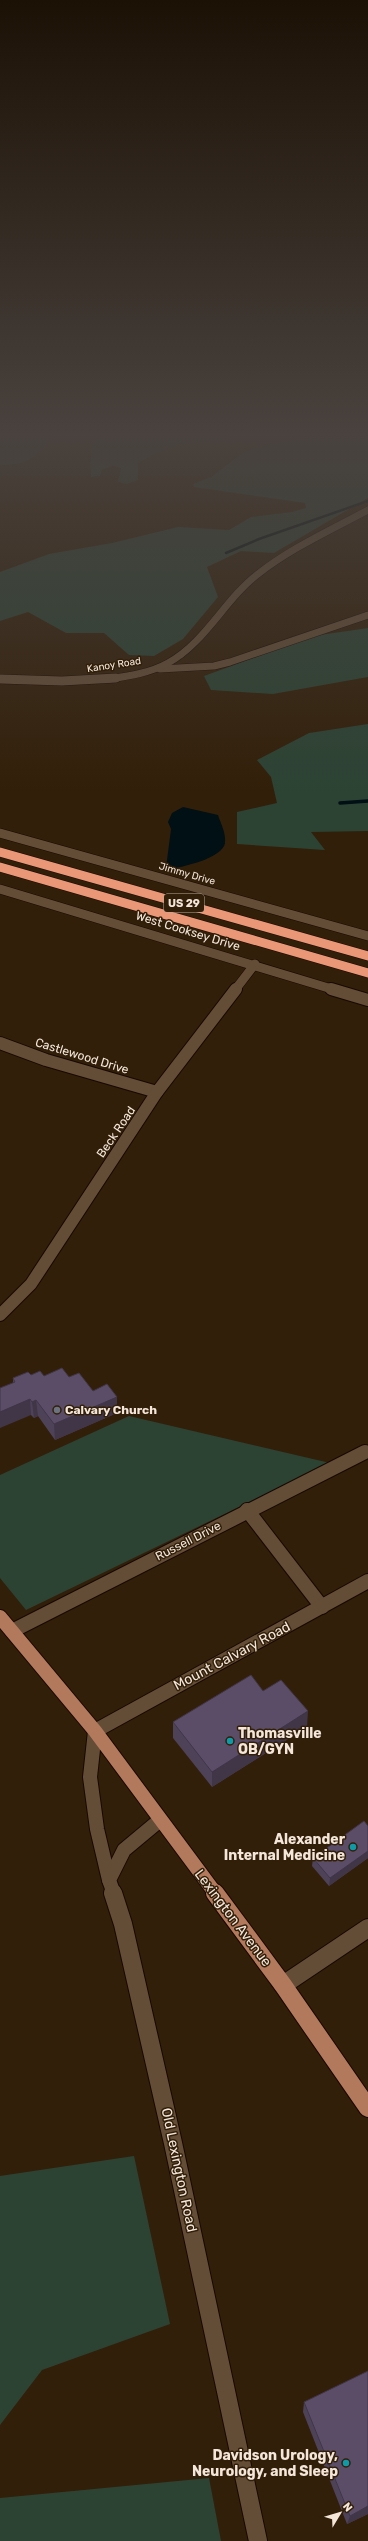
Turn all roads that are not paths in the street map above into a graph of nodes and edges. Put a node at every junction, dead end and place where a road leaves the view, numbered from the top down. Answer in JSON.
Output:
{"nodes":[{"id":1,"x":289,"y":554,"type":"edge"},
{"id":2,"x":368,"y":615,"type":"edge"},
{"id":3,"x":150,"y":670,"type":"junction"},
{"id":4,"x":0,"y":679,"type":"edge"},
{"id":5,"x":0,"y":833,"type":"edge"},
{"id":6,"x":0,"y":852,"type":"edge"},
{"id":7,"x":0,"y":868,"type":"edge"},
{"id":8,"x":0,"y":889,"type":"edge"},
{"id":9,"x":368,"y":936,"type":"edge"},
{"id":10,"x":368,"y":956,"type":"edge"},
{"id":11,"x":255,"y":964,"type":"junction"},
{"id":12,"x":368,"y":973,"type":"edge"},
{"id":13,"x":368,"y":1000,"type":"edge"},
{"id":14,"x":0,"y":1043,"type":"edge"},
{"id":15,"x":157,"y":1092,"type":"junction"},
{"id":16,"x":0,"y":1315,"type":"edge"},
{"id":17,"x":365,"y":1452,"type":"dead end"},
{"id":18,"x":247,"y":1510,"type":"junction"},
{"id":19,"x":368,"y":1581,"type":"edge"},
{"id":20,"x":322,"y":1607,"type":"junction"},
{"id":21,"x":0,"y":1617,"type":"edge"},
{"id":22,"x":12,"y":1631,"type":"junction"},
{"id":23,"x":95,"y":1730,"type":"junction"},
{"id":24,"x":160,"y":1820,"type":"junction"},
{"id":25,"x":109,"y":1880,"type":"junction"},
{"id":26,"x":368,"y":1928,"type":"edge"},
{"id":27,"x":283,"y":1985,"type":"junction"},
{"id":28,"x":368,"y":2108,"type":"edge"},
{"id":29,"x":258,"y":2541,"type":"edge"}],
"edges":[{"from":1,"to":3,"type":"street","name":"Kanoy Road"},
{"from":2,"to":3,"type":"street"},
{"from":3,"to":4,"type":"street","name":"Kanoy Road"},
{"from":5,"to":9,"type":"street","name":"Jimmy Drive"},
{"from":6,"to":10,"type":"highway","number":"US 29"},
{"from":7,"to":12,"type":"highway","number":"US 29"},
{"from":8,"to":11,"type":"street","name":"West Cooksey Drive"},
{"from":11,"to":13,"type":"street","name":"West Cooksey Drive"},
{"from":11,"to":15,"type":"street","name":"Beck Road"},
{"from":14,"to":15,"type":"street","name":"Castlewood Drive"},
{"from":15,"to":16,"type":"street","name":"Beck Road"},
{"from":17,"to":18,"type":"street","name":"Russell Drive"},
{"from":18,"to":20,"type":"street"},
{"from":18,"to":22,"type":"street","name":"Russell Drive"},
{"from":19,"to":20,"type":"street","name":"Mount Calvary Road"},
{"from":20,"to":23,"type":"street","name":"Mount Calvary Road"},
{"from":21,"to":22,"type":"main road","name":"Lexington Avenue"},
{"from":22,"to":23,"type":"main road","name":"Lexington Avenue"},
{"from":23,"to":24,"type":"main road","name":"Lexington Avenue"},
{"from":23,"to":25,"type":"street","name":"Old Lexington Road"},
{"from":24,"to":25,"type":"street"},
{"from":24,"to":27,"type":"main road","name":"Lexington Avenue"},
{"from":25,"to":29,"type":"street","name":"Old Lexington Road"},
{"from":26,"to":27,"type":"street"},
{"from":27,"to":28,"type":"main road","name":"Lexington Avenue"}]}
